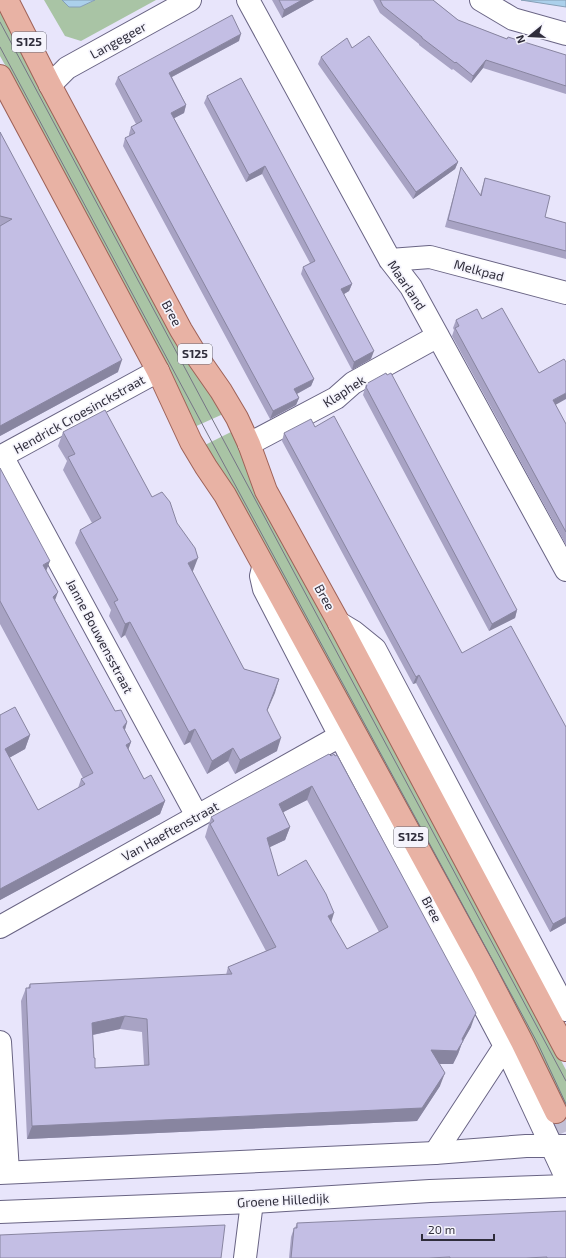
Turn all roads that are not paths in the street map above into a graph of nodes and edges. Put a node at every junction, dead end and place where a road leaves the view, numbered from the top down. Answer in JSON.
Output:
{"nodes":[{"id":1,"x":7,"y":0,"type":"edge"},
{"id":2,"x":190,"y":0,"type":"edge"},
{"id":3,"x":248,"y":0,"type":"edge"},
{"id":4,"x":481,"y":0,"type":"edge"},
{"id":5,"x":566,"y":34,"type":"edge"},
{"id":6,"x":0,"y":76,"type":"edge"},
{"id":7,"x":50,"y":85,"type":"junction"},
{"id":8,"x":390,"y":260,"type":"junction"},
{"id":9,"x":566,"y":293,"type":"edge"},
{"id":10,"x":438,"y":336,"type":"junction"},
{"id":11,"x":158,"y":371,"type":"junction"},
{"id":12,"x":248,"y":444,"type":"junction"},
{"id":13,"x":1,"y":456,"type":"edge"},
{"id":14,"x":263,"y":564,"type":"junction"},
{"id":15,"x":566,"y":570,"type":"edge"},
{"id":16,"x":339,"y":623,"type":"junction"},
{"id":17,"x":340,"y":736,"type":"junction"},
{"id":18,"x":197,"y":816,"type":"junction"},
{"id":19,"x":0,"y":927,"type":"edge"},
{"id":20,"x":566,"y":1010,"type":"edge"},
{"id":21,"x":0,"y":1042,"type":"edge"},
{"id":22,"x":505,"y":1046,"type":"junction"},
{"id":23,"x":566,"y":1050,"type":"edge"},
{"id":24,"x":556,"y":1112,"type":"tunnel mouth"},
{"id":25,"x":559,"y":1146,"type":"edge"},
{"id":26,"x":435,"y":1153,"type":"junction"},
{"id":27,"x":4,"y":1173,"type":"edge"},
{"id":28,"x":566,"y":1178,"type":"edge"},
{"id":29,"x":566,"y":1186,"type":"edge"},
{"id":30,"x":252,"y":1202,"type":"junction"},
{"id":31,"x":0,"y":1212,"type":"edge"},
{"id":32,"x":245,"y":1258,"type":"edge"}],
"edges":[{"from":1,"to":7,"type":"main road","name":"Bree","number":"S125"},
{"from":2,"to":7,"type":"street","name":"Langegeer"},
{"from":3,"to":8,"type":"street","name":"Maarland"},
{"from":4,"to":5,"type":"street"},
{"from":6,"to":11,"type":"main road","name":"Bree","number":"S125"},
{"from":7,"to":12,"type":"main road","name":"Bree","number":"S125"},
{"from":8,"to":9,"type":"street","name":"Melkpad"},
{"from":8,"to":10,"type":"street","name":"Maarland"},
{"from":10,"to":12,"type":"street","name":"Klaphek"},
{"from":10,"to":15,"type":"street","name":"Maarland"},
{"from":11,"to":13,"type":"street","name":"Hendrick Croesinckstraat"},
{"from":11,"to":14,"type":"main road","name":"Bree","number":"S125"},
{"from":12,"to":16,"type":"main road","name":"Bree","number":"S125"},
{"from":13,"to":18,"type":"street","name":"Janne Bouwensstraat"},
{"from":14,"to":17,"type":"street","name":"Bree"},
{"from":14,"to":24,"type":"main road","name":"Bree","number":"S125"},
{"from":16,"to":20,"type":"street","name":"Bree"},
{"from":16,"to":23,"type":"main road","name":"Bree","number":"S125"},
{"from":17,"to":18,"type":"street","name":"Van Haeftenstraat"},
{"from":17,"to":22,"type":"street","name":"Bree"},
{"from":18,"to":19,"type":"street","name":"Van Haeftenstraat"},
{"from":21,"to":27,"type":"street"},
{"from":22,"to":25,"type":"street","name":"Bree"},
{"from":22,"to":26,"type":"street"},
{"from":25,"to":26,"type":"street"},
{"from":25,"to":28,"type":"street","name":"Bree"},
{"from":26,"to":27,"type":"street"},
{"from":29,"to":30,"type":"street","name":"Groene Hilledijk"},
{"from":30,"to":31,"type":"street","name":"Groene Hilledijk"},
{"from":30,"to":32,"type":"street"}]}
